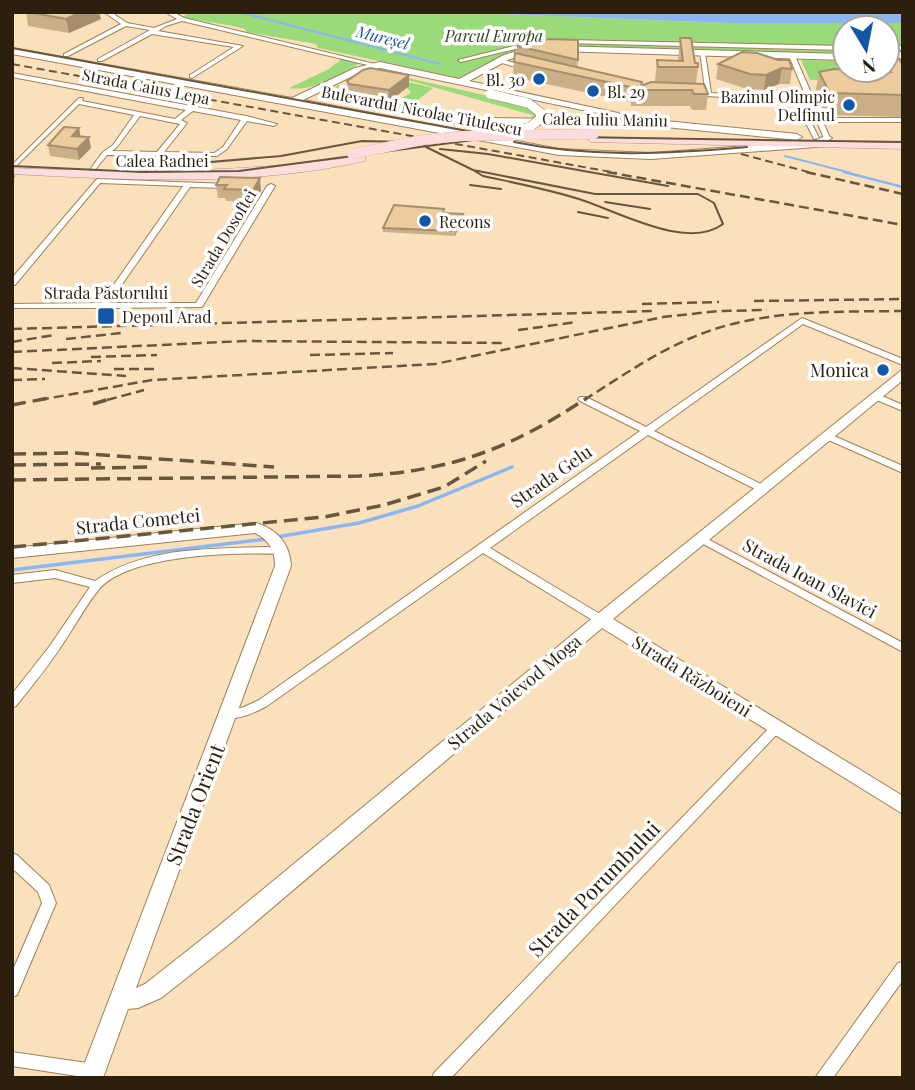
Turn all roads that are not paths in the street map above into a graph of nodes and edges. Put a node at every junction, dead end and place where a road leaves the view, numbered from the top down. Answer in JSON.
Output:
{"nodes":[{"id":1,"x":107,"y":12,"type":"edge"},
{"id":2,"x":168,"y":12,"type":"edge"},
{"id":3,"x":182,"y":19,"type":"junction"},
{"id":4,"x":125,"y":24,"type":"junction"},
{"id":5,"x":216,"y":28,"type":"junction"},
{"id":6,"x":154,"y":31,"type":"junction"},
{"id":7,"x":253,"y":37,"type":"junction"},
{"id":8,"x":197,"y":40,"type":"junction"},
{"id":9,"x":555,"y":42,"type":"edge"},
{"id":10,"x":539,"y":43,"type":"edge"},
{"id":11,"x":12,"y":45,"type":"edge"},
{"id":12,"x":239,"y":46,"type":"junction"},
{"id":13,"x":831,"y":48,"type":"edge"},
{"id":14,"x":12,"y":51,"type":"edge"},
{"id":15,"x":702,"y":53,"type":"junction"},
{"id":16,"x":66,"y":55,"type":"junction"},
{"id":17,"x":792,"y":56,"type":"junction"},
{"id":18,"x":831,"y":57,"type":"edge"},
{"id":19,"x":100,"y":60,"type":"junction"},
{"id":20,"x":461,"y":60,"type":"dead end"},
{"id":21,"x":500,"y":61,"type":"junction"},
{"id":22,"x":372,"y":65,"type":"junction"},
{"id":23,"x":111,"y":68,"type":"junction"},
{"id":24,"x":531,"y":69,"type":"edge"},
{"id":25,"x":101,"y":74,"type":"tunnel mouth"},
{"id":26,"x":12,"y":75,"type":"edge"},
{"id":27,"x":192,"y":76,"type":"junction"},
{"id":28,"x":91,"y":80,"type":"tunnel mouth"},
{"id":29,"x":801,"y":80,"type":"junction"},
{"id":30,"x":814,"y":81,"type":"dead end"},
{"id":31,"x":461,"y":82,"type":"junction"},
{"id":32,"x":79,"y":87,"type":"junction"},
{"id":33,"x":94,"y":90,"type":"junction"},
{"id":34,"x":695,"y":95,"type":"edge"},
{"id":35,"x":708,"y":95,"type":"junction"},
{"id":36,"x":294,"y":97,"type":"junction"},
{"id":37,"x":142,"y":100,"type":"junction"},
{"id":38,"x":77,"y":102,"type":"junction"},
{"id":39,"x":191,"y":109,"type":"junction"},
{"id":40,"x":123,"y":112,"type":"junction"},
{"id":41,"x":137,"y":115,"type":"junction"},
{"id":42,"x":246,"y":118,"type":"junction"},
{"id":43,"x":809,"y":120,"type":"junction"},
{"id":44,"x":819,"y":120,"type":"junction"},
{"id":45,"x":903,"y":120,"type":"edge"},
{"id":46,"x":177,"y":121,"type":"junction"},
{"id":47,"x":274,"y":124,"type":"dead end"},
{"id":48,"x":655,"y":124,"type":"junction"},
{"id":49,"x":505,"y":134,"type":"junction"},
{"id":50,"x":594,"y":137,"type":"junction"},
{"id":51,"x":815,"y":140,"type":"junction"},
{"id":52,"x":903,"y":140,"type":"edge"},
{"id":53,"x":903,"y":146,"type":"edge"},
{"id":54,"x":105,"y":153,"type":"junction"},
{"id":55,"x":159,"y":154,"type":"junction"},
{"id":56,"x":356,"y":156,"type":"junction"},
{"id":57,"x":311,"y":164,"type":"junction"},
{"id":58,"x":13,"y":168,"type":"edge"},
{"id":59,"x":93,"y":169,"type":"junction"},
{"id":60,"x":188,"y":185,"type":"junction"},
{"id":61,"x":240,"y":186,"type":"edge"},
{"id":62,"x":261,"y":186,"type":"edge"},
{"id":63,"x":12,"y":283,"type":"edge"},
{"id":64,"x":199,"y":305,"type":"joint"},
{"id":65,"x":12,"y":306,"type":"edge"},
{"id":66,"x":102,"y":307,"type":"junction"},
{"id":67,"x":903,"y":362,"type":"edge"},
{"id":68,"x":903,"y":373,"type":"edge"},
{"id":69,"x":875,"y":396,"type":"junction"},
{"id":70,"x":583,"y":399,"type":"dead end"},
{"id":71,"x":903,"y":408,"type":"edge"},
{"id":72,"x":645,"y":432,"type":"junction"},
{"id":73,"x":827,"y":436,"type":"junction"},
{"id":74,"x":903,"y":470,"type":"edge"},
{"id":75,"x":761,"y":488,"type":"junction"},
{"id":76,"x":700,"y":538,"type":"junction"},
{"id":77,"x":481,"y":547,"type":"junction"},
{"id":78,"x":279,"y":548,"type":"junction"},
{"id":79,"x":12,"y":553,"type":"edge"},
{"id":80,"x":12,"y":579,"type":"edge"},
{"id":81,"x":97,"y":585,"type":"junction"},
{"id":82,"x":601,"y":620,"type":"junction"},
{"id":83,"x":903,"y":648,"type":"edge"},
{"id":84,"x":12,"y":702,"type":"edge"},
{"id":85,"x":228,"y":715,"type":"junction"},
{"id":86,"x":776,"y":728,"type":"junction"},
{"id":87,"x":903,"y":806,"type":"edge"},
{"id":88,"x":12,"y":859,"type":"edge"},
{"id":89,"x":903,"y":968,"type":"edge"},
{"id":90,"x":12,"y":990,"type":"edge"},
{"id":91,"x":121,"y":999,"type":"junction"},
{"id":92,"x":12,"y":1059,"type":"edge"},
{"id":93,"x":92,"y":1074,"type":"edge"},
{"id":94,"x":440,"y":1078,"type":"edge"},
{"id":95,"x":823,"y":1078,"type":"edge"}],
"edges":[{"from":1,"to":4,"type":"street"},
{"from":2,"to":3,"type":"street"},
{"from":3,"to":5,"type":"street"},
{"from":3,"to":6,"type":"street"},
{"from":4,"to":6,"type":"street"},
{"from":4,"to":16,"type":"street"},
{"from":5,"to":7,"type":"street"},
{"from":5,"to":8,"type":"street"},
{"from":6,"to":8,"type":"street"},
{"from":6,"to":19,"type":"street"},
{"from":7,"to":12,"type":"street"},
{"from":7,"to":22,"type":"street"},
{"from":8,"to":12,"type":"street"},
{"from":9,"to":13,"type":"street"},
{"from":10,"to":20,"type":"street"},
{"from":11,"to":16,"type":"street","name":"Bulevardul Nicolae Titulescu"},
{"from":12,"to":27,"type":"street"},
{"from":14,"to":23,"type":"street","name":"Bulevardul Nicolae Titulescu"},
{"from":15,"to":17,"type":"street"},
{"from":15,"to":21,"type":"street"},
{"from":15,"to":35,"type":"street"},
{"from":16,"to":19,"type":"street","name":"Bulevardul Nicolae Titulescu"},
{"from":17,"to":18,"type":"street"},
{"from":17,"to":29,"type":"street"},
{"from":19,"to":27,"type":"street","name":"Bulevardul Nicolae Titulescu"},
{"from":21,"to":24,"type":"street"},
{"from":21,"to":31,"type":"street"},
{"from":22,"to":31,"type":"street"},
{"from":22,"to":36,"type":"street"},
{"from":22,"to":49,"type":"street","bridge":true},
{"from":23,"to":25,"type":"street"},
{"from":23,"to":36,"type":"street","name":"Bulevardul Nicolae Titulescu"},
{"from":26,"to":32,"type":"street","name":"Strada Caius Lepa"},
{"from":27,"to":36,"type":"street","name":"Bulevardul Nicolae Titulescu"},
{"from":28,"to":32,"type":"street"},
{"from":29,"to":30,"type":"street"},
{"from":29,"to":44,"type":"street"},
{"from":31,"to":48,"type":"street"},
{"from":32,"to":33,"type":"street","name":"Strada Caius Lepa"},
{"from":33,"to":37,"type":"street","name":"Strada Caius Lepa"},
{"from":33,"to":38,"type":"street"},
{"from":34,"to":35,"type":"street"},
{"from":35,"to":43,"type":"street"},
{"from":36,"to":48,"type":"street","name":"Bulevardul Nicolae Titulescu"},
{"from":36,"to":51,"type":"street","name":"Bulevardul Nicolae Titulescu"},
{"from":37,"to":39,"type":"street","name":"Strada Caius Lepa"},
{"from":37,"to":40,"type":"street"},
{"from":38,"to":40,"type":"street"},
{"from":38,"to":58,"type":"street"},
{"from":39,"to":42,"type":"street","name":"Strada Caius Lepa"},
{"from":39,"to":46,"type":"street"},
{"from":40,"to":41,"type":"street"},
{"from":41,"to":46,"type":"street"},
{"from":41,"to":54,"type":"street"},
{"from":42,"to":47,"type":"street","name":"Strada Caius Lepa"},
{"from":42,"to":55,"type":"street"},
{"from":43,"to":44,"type":"street"},
{"from":43,"to":51,"type":"street"},
{"from":44,"to":45,"type":"street"},
{"from":44,"to":51,"type":"street"},
{"from":46,"to":55,"type":"street"},
{"from":48,"to":51,"type":"street","name":"Bulevardul Nicolae Titulescu"},
{"from":49,"to":50,"type":"main road","name":"Calea Iuliu Maniu","bridge":true},
{"from":49,"to":56,"type":"main road","name":"Calea Iuliu Maniu","bridge":true},
{"from":50,"to":51,"type":"main road","name":"Calea Iuliu Maniu"},
{"from":50,"to":56,"type":"main road","name":"Calea Iuliu Maniu"},
{"from":51,"to":52,"type":"main road","name":"Calea Iuliu Maniu"},
{"from":51,"to":53,"type":"main road","name":"Calea Iuliu Maniu"},
{"from":54,"to":55,"type":"street"},
{"from":54,"to":59,"type":"street"},
{"from":56,"to":57,"type":"main road","name":"Calea Iuliu Maniu"},
{"from":57,"to":58,"type":"main road","name":"Calea Radnei"},
{"from":57,"to":59,"type":"main road","name":"Calea Radnei"},
{"from":58,"to":59,"type":"main road","name":"Calea Radnei"},
{"from":60,"to":61,"type":"street"},
{"from":60,"to":63,"type":"street"},
{"from":60,"to":66,"type":"street"},
{"from":62,"to":64,"type":"street","name":"Strada Dosoftei"},
{"from":64,"to":66,"type":"street","name":"Strada Păstorului"},
{"from":65,"to":66,"type":"street","name":"Strada Păstorului"},
{"from":67,"to":72,"type":"street","name":"Strada Gelu"},
{"from":68,"to":69,"type":"street","name":"Strada Voievod Moga"},
{"from":69,"to":71,"type":"street"},
{"from":69,"to":73,"type":"street","name":"Strada Voievod Moga"},
{"from":70,"to":72,"type":"street"},
{"from":72,"to":75,"type":"street"},
{"from":72,"to":77,"type":"street","name":"Strada Gelu"},
{"from":73,"to":74,"type":"street"},
{"from":73,"to":75,"type":"street","name":"Strada Voievod Moga"},
{"from":75,"to":76,"type":"street","name":"Strada Voievod Moga"},
{"from":76,"to":82,"type":"street","name":"Strada Voievod Moga"},
{"from":76,"to":83,"type":"street","name":"Strada Ioan Slavici"},
{"from":77,"to":82,"type":"street","name":"Strada Războieni"},
{"from":77,"to":85,"type":"street","name":"Strada Gelu"},
{"from":78,"to":79,"type":"street","name":"Strada Cometei"},
{"from":78,"to":81,"type":"street"},
{"from":78,"to":85,"type":"street","name":"Strada Orient"},
{"from":80,"to":81,"type":"street"},
{"from":81,"to":84,"type":"street"},
{"from":82,"to":86,"type":"street","name":"Strada Războieni"},
{"from":82,"to":91,"type":"street","name":"Strada Voievod Moga"},
{"from":85,"to":91,"type":"street","name":"Strada Orient"},
{"from":86,"to":87,"type":"street","name":"Strada Războieni"},
{"from":86,"to":94,"type":"street","name":"Strada Porumbului"},
{"from":88,"to":90,"type":"street"},
{"from":89,"to":95,"type":"street"},
{"from":91,"to":93,"type":"street","name":"Strada Orient"},
{"from":92,"to":93,"type":"street"}]}
